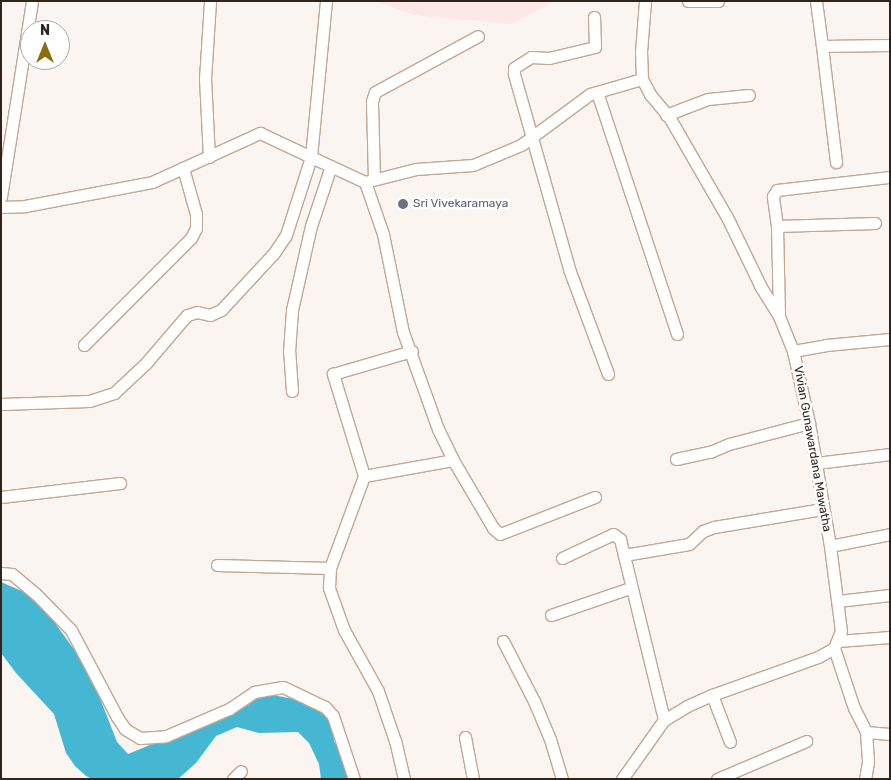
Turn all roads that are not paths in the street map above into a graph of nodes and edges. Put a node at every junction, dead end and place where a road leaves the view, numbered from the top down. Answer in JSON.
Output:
{"nodes":[{"id":1,"x":32,"y":1,"type":"edge"},
{"id":2,"x":210,"y":1,"type":"edge"},
{"id":3,"x":326,"y":1,"type":"edge"},
{"id":4,"x":645,"y":1,"type":"edge"},
{"id":5,"x":688,"y":1,"type":"edge"},
{"id":6,"x":718,"y":1,"type":"edge"},
{"id":7,"x":816,"y":1,"type":"edge"},
{"id":8,"x":594,"y":17,"type":"dead end"},
{"id":9,"x":478,"y":36,"type":"dead end"},
{"id":10,"x":890,"y":45,"type":"edge"},
{"id":11,"x":822,"y":46,"type":"junction"},
{"id":12,"x":642,"y":79,"type":"junction"},
{"id":13,"x":597,"y":92,"type":"junction"},
{"id":14,"x":749,"y":94,"type":"dead end"},
{"id":15,"x":666,"y":115,"type":"junction"},
{"id":16,"x":531,"y":138,"type":"junction"},
{"id":17,"x":209,"y":157,"type":"junction"},
{"id":18,"x":311,"y":157,"type":"junction"},
{"id":19,"x":836,"y":162,"type":"dead end"},
{"id":20,"x":331,"y":166,"type":"junction"},
{"id":21,"x":183,"y":168,"type":"junction"},
{"id":22,"x":890,"y":178,"type":"edge"},
{"id":23,"x":370,"y":180,"type":"junction"},
{"id":24,"x":1,"y":197,"type":"edge"},
{"id":25,"x":1,"y":207,"type":"edge"},
{"id":26,"x":876,"y":223,"type":"dead end"},
{"id":27,"x":777,"y":226,"type":"junction"},
{"id":28,"x":779,"y":316,"type":"junction"},
{"id":29,"x":677,"y":334,"type":"dead end"},
{"id":30,"x":890,"y":339,"type":"edge"},
{"id":31,"x":84,"y":345,"type":"dead end"},
{"id":32,"x":793,"y":350,"type":"junction"},
{"id":33,"x":412,"y":351,"type":"junction"},
{"id":34,"x":608,"y":374,"type":"dead end"},
{"id":35,"x":292,"y":391,"type":"dead end"},
{"id":36,"x":1,"y":404,"type":"edge"},
{"id":37,"x":809,"y":423,"type":"junction"},
{"id":38,"x":890,"y":454,"type":"edge"},
{"id":39,"x":676,"y":459,"type":"dead end"},
{"id":40,"x":453,"y":460,"type":"junction"},
{"id":41,"x":816,"y":462,"type":"junction"},
{"id":42,"x":364,"y":476,"type":"junction"},
{"id":43,"x":120,"y":483,"type":"dead end"},
{"id":44,"x":1,"y":497,"type":"edge"},
{"id":45,"x":595,"y":497,"type":"dead end"},
{"id":46,"x":823,"y":509,"type":"junction"},
{"id":47,"x":890,"y":534,"type":"edge"},
{"id":48,"x":830,"y":546,"type":"junction"},
{"id":49,"x":624,"y":556,"type":"junction"},
{"id":50,"x":562,"y":558,"type":"dead end"},
{"id":51,"x":217,"y":565,"type":"dead end"},
{"id":52,"x":330,"y":568,"type":"junction"},
{"id":53,"x":1,"y":572,"type":"edge"},
{"id":54,"x":630,"y":588,"type":"junction"},
{"id":55,"x":890,"y":595,"type":"edge"},
{"id":56,"x":838,"y":601,"type":"junction"},
{"id":57,"x":551,"y":615,"type":"dead end"},
{"id":58,"x":890,"y":637,"type":"edge"},
{"id":59,"x":503,"y":642,"type":"dead end"},
{"id":60,"x":836,"y":645,"type":"junction"},
{"id":61,"x":712,"y":695,"type":"junction"},
{"id":62,"x":664,"y":720,"type":"junction"},
{"id":63,"x":866,"y":732,"type":"junction"},
{"id":64,"x":890,"y":734,"type":"edge"},
{"id":65,"x":465,"y":737,"type":"dead end"},
{"id":66,"x":806,"y":740,"type":"dead end"},
{"id":67,"x":730,"y":742,"type":"dead end"},
{"id":68,"x":354,"y":779,"type":"edge"},
{"id":69,"x":404,"y":779,"type":"edge"},
{"id":70,"x":474,"y":779,"type":"edge"},
{"id":71,"x":562,"y":779,"type":"edge"},
{"id":72,"x":622,"y":779,"type":"edge"},
{"id":73,"x":718,"y":779,"type":"edge"},
{"id":74,"x":865,"y":779,"type":"edge"}],
"edges":[{"from":1,"to":24,"type":"street"},
{"from":2,"to":17,"type":"street"},
{"from":3,"to":18,"type":"street"},
{"from":4,"to":12,"type":"street","name":"Vivian Gunawardana Mawatha"},
{"from":5,"to":6,"type":"street"},
{"from":7,"to":11,"type":"street"},
{"from":8,"to":16,"type":"street"},
{"from":9,"to":23,"type":"street"},
{"from":10,"to":11,"type":"street"},
{"from":11,"to":19,"type":"street"},
{"from":12,"to":13,"type":"street"},
{"from":12,"to":15,"type":"street","name":"Vivian Gunawardana Mawatha"},
{"from":13,"to":16,"type":"street"},
{"from":13,"to":29,"type":"street"},
{"from":14,"to":15,"type":"street"},
{"from":15,"to":28,"type":"street","name":"Vivian Gunawardana Mawatha"},
{"from":16,"to":23,"type":"street"},
{"from":16,"to":34,"type":"street"},
{"from":17,"to":18,"type":"street"},
{"from":17,"to":21,"type":"street"},
{"from":18,"to":20,"type":"street"},
{"from":18,"to":36,"type":"street"},
{"from":20,"to":23,"type":"street"},
{"from":20,"to":35,"type":"street"},
{"from":21,"to":25,"type":"street"},
{"from":21,"to":31,"type":"street"},
{"from":22,"to":27,"type":"street"},
{"from":23,"to":33,"type":"street"},
{"from":26,"to":27,"type":"street"},
{"from":27,"to":28,"type":"street"},
{"from":28,"to":32,"type":"street","name":"Vivian Gunawardana Mawatha"},
{"from":30,"to":32,"type":"street"},
{"from":32,"to":37,"type":"street","name":"Vivian Gunawardana Mawatha"},
{"from":33,"to":40,"type":"street"},
{"from":33,"to":42,"type":"street"},
{"from":37,"to":39,"type":"street"},
{"from":37,"to":41,"type":"street","name":"Vivian Gunawardana Mawatha"},
{"from":38,"to":41,"type":"street"},
{"from":40,"to":42,"type":"street"},
{"from":40,"to":45,"type":"street"},
{"from":41,"to":46,"type":"street","name":"Vivian Gunawardana Mawatha"},
{"from":42,"to":52,"type":"street"},
{"from":43,"to":44,"type":"street"},
{"from":46,"to":48,"type":"street","name":"Vivian Gunawardana Mawatha"},
{"from":46,"to":49,"type":"street"},
{"from":47,"to":48,"type":"street"},
{"from":48,"to":56,"type":"street","name":"Vivian Gunawardana Mawatha"},
{"from":49,"to":50,"type":"street"},
{"from":49,"to":54,"type":"street"},
{"from":51,"to":52,"type":"street"},
{"from":52,"to":69,"type":"street"},
{"from":53,"to":68,"type":"street"},
{"from":54,"to":57,"type":"street"},
{"from":54,"to":62,"type":"street"},
{"from":55,"to":56,"type":"street"},
{"from":56,"to":60,"type":"street","name":"Vivian Gunawardana Mawatha"},
{"from":58,"to":60,"type":"street"},
{"from":59,"to":71,"type":"street"},
{"from":60,"to":61,"type":"street"},
{"from":60,"to":63,"type":"street"},
{"from":61,"to":62,"type":"street"},
{"from":61,"to":67,"type":"street"},
{"from":62,"to":72,"type":"street"},
{"from":63,"to":64,"type":"street"},
{"from":63,"to":74,"type":"street"},
{"from":65,"to":70,"type":"street"},
{"from":66,"to":73,"type":"street"}]}
